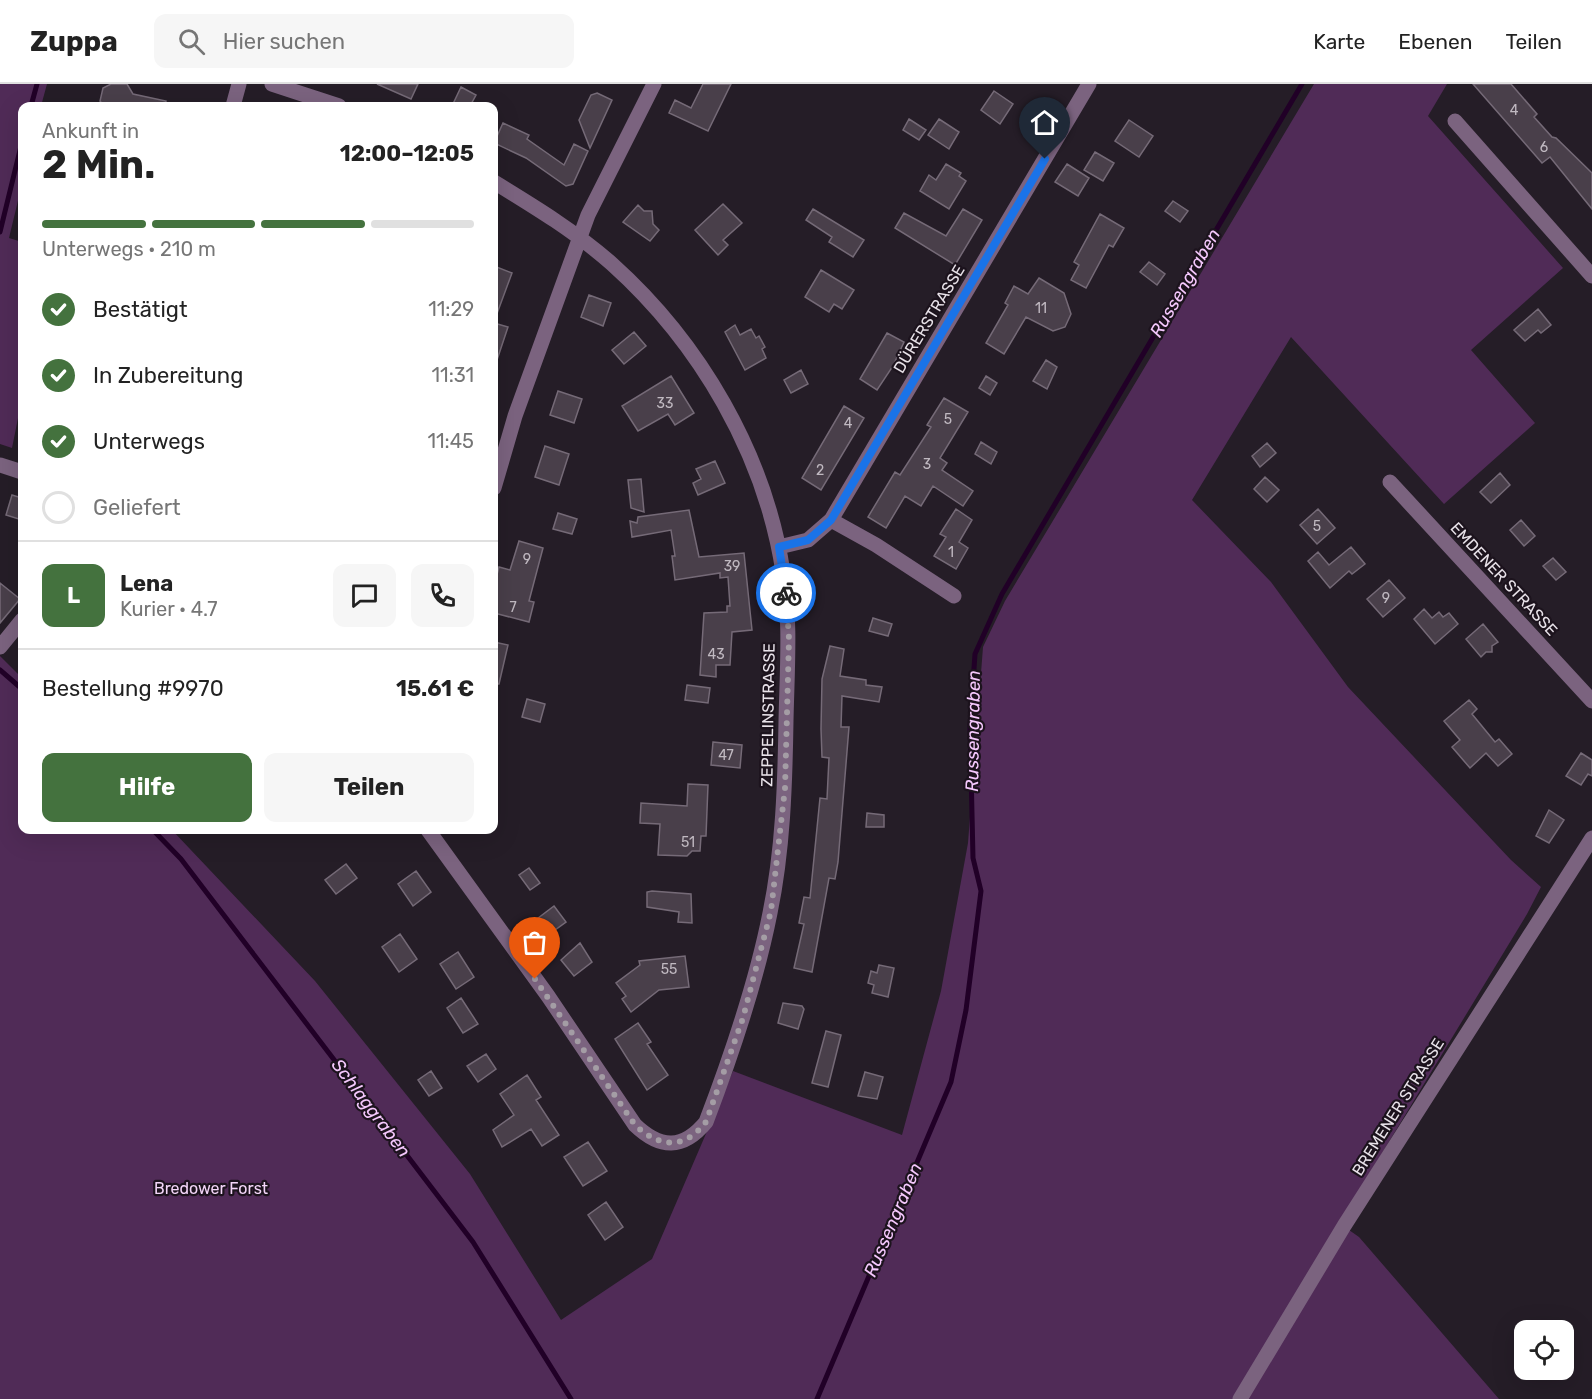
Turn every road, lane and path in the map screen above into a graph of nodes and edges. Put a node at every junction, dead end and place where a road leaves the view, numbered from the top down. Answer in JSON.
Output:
{"nodes":[{"id":1,"x":238,"y":84,"type":"edge"},
{"id":2,"x":272,"y":84,"type":"edge"},
{"id":3,"x":654,"y":84,"type":"edge"},
{"id":4,"x":1089,"y":84,"type":"edge"},
{"id":5,"x":234,"y":102,"type":"edge"},
{"id":6,"x":327,"y":102,"type":"edge"},
{"id":7,"x":1455,"y":121,"type":"dead end"},
{"id":8,"x":498,"y":185,"type":"edge"},
{"id":9,"x":580,"y":238,"type":"junction"},
{"id":10,"x":1592,"y":276,"type":"edge"},
{"id":11,"x":0,"y":465,"type":"edge"},
{"id":12,"x":18,"y":471,"type":"edge"},
{"id":13,"x":498,"y":474,"type":"edge"},
{"id":14,"x":1390,"y":482,"type":"dead end"},
{"id":15,"x":831,"y":520,"type":"junction"},
{"id":16,"x":779,"y":547,"type":"junction"},
{"id":17,"x":954,"y":596,"type":"dead end"},
{"id":18,"x":18,"y":625,"type":"edge"},
{"id":19,"x":0,"y":647,"type":"edge"},
{"id":20,"x":1592,"y":701,"type":"edge"},
{"id":21,"x":431,"y":834,"type":"edge"},
{"id":22,"x":1592,"y":838,"type":"edge"},
{"id":23,"x":1240,"y":1399,"type":"edge"}],
"edges":[{"from":1,"to":5,"type":"street"},
{"from":2,"to":6,"type":"street"},
{"from":3,"to":9,"type":"street"},
{"from":4,"to":15,"type":"street","name":"DÜRERSTRASSE"},
{"from":7,"to":10,"type":"street"},
{"from":8,"to":9,"type":"street","name":"ZEPPELINSTRASSE"},
{"from":9,"to":13,"type":"street"},
{"from":9,"to":16,"type":"street","name":"ZEPPELINSTRASSE"},
{"from":11,"to":12,"type":"street"},
{"from":14,"to":20,"type":"street","name":"EMDENER STRASSE"},
{"from":15,"to":16,"type":"street","name":"DÜRERSTRASSE"},
{"from":15,"to":17,"type":"street"},
{"from":16,"to":21,"type":"street","name":"ZEPPELINSTRASSE"},
{"from":18,"to":19,"type":"street"},
{"from":22,"to":23,"type":"street","name":"BREMENER STRASSE"}]}
